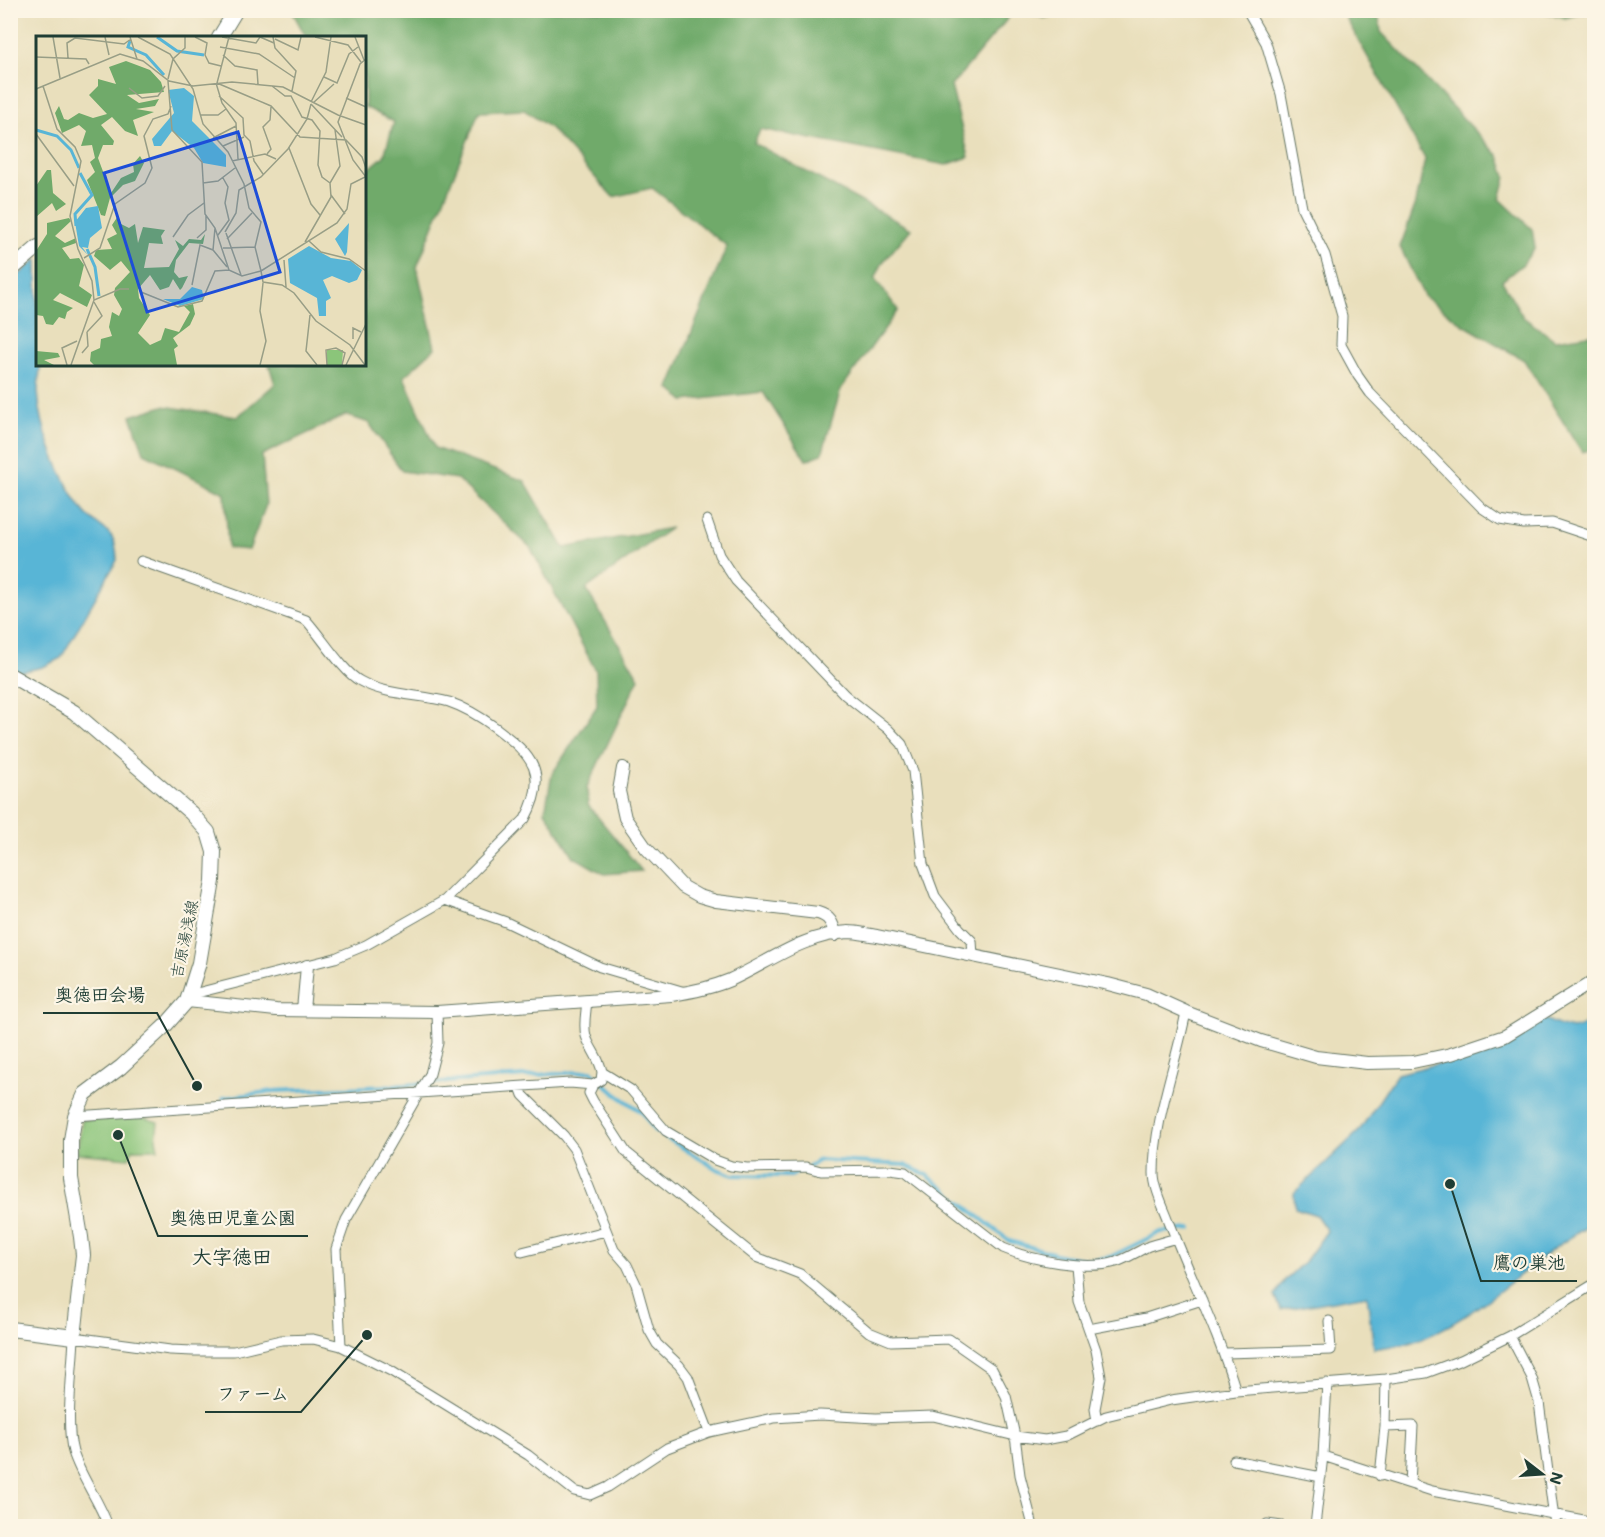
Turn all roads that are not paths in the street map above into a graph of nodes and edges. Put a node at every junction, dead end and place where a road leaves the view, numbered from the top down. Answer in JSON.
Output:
{"nodes":[{"id":1,"x":236,"y":10,"type":"edge"},
{"id":2,"x":1247,"y":10,"type":"edge"},
{"id":3,"x":220,"y":36,"type":"edge"},
{"id":4,"x":36,"y":249,"type":"edge"},
{"id":5,"x":10,"y":271,"type":"edge"},
{"id":6,"x":707,"y":520,"type":"dead end"},
{"id":7,"x":1594,"y":537,"type":"edge"},
{"id":8,"x":141,"y":561,"type":"dead end"},
{"id":9,"x":10,"y":675,"type":"edge"},
{"id":10,"x":622,"y":768,"type":"dead end"},
{"id":11,"x":445,"y":900,"type":"junction"},
{"id":12,"x":835,"y":935,"type":"junction"},
{"id":13,"x":973,"y":956,"type":"junction"},
{"id":14,"x":307,"y":966,"type":"junction"},
{"id":15,"x":1594,"y":981,"type":"edge"},
{"id":16,"x":688,"y":993,"type":"junction"},
{"id":17,"x":188,"y":998,"type":"junction"},
{"id":18,"x":587,"y":1001,"type":"junction"},
{"id":19,"x":303,"y":1010,"type":"junction"},
{"id":20,"x":437,"y":1012,"type":"junction"},
{"id":21,"x":1186,"y":1012,"type":"junction"},
{"id":22,"x":602,"y":1072,"type":"junction"},
{"id":23,"x":593,"y":1085,"type":"junction"},
{"id":24,"x":520,"y":1087,"type":"junction"},
{"id":25,"x":420,"y":1093,"type":"junction"},
{"id":26,"x":75,"y":1116,"type":"junction"},
{"id":27,"x":606,"y":1231,"type":"junction"},
{"id":28,"x":1176,"y":1239,"type":"junction"},
{"id":29,"x":522,"y":1252,"type":"dead end"},
{"id":30,"x":1076,"y":1265,"type":"junction"},
{"id":31,"x":1594,"y":1284,"type":"edge"},
{"id":32,"x":1202,"y":1300,"type":"junction"},
{"id":33,"x":1329,"y":1321,"type":"dead end"},
{"id":34,"x":10,"y":1329,"type":"edge"},
{"id":35,"x":1089,"y":1329,"type":"junction"},
{"id":36,"x":1510,"y":1336,"type":"junction"},
{"id":37,"x":74,"y":1337,"type":"junction"},
{"id":38,"x":341,"y":1346,"type":"junction"},
{"id":39,"x":1225,"y":1353,"type":"junction"},
{"id":40,"x":1386,"y":1379,"type":"junction"},
{"id":41,"x":1327,"y":1383,"type":"junction"},
{"id":42,"x":1236,"y":1391,"type":"junction"},
{"id":43,"x":1097,"y":1421,"type":"junction"},
{"id":44,"x":1385,"y":1427,"type":"junction"},
{"id":45,"x":709,"y":1432,"type":"junction"},
{"id":46,"x":1015,"y":1436,"type":"junction"},
{"id":47,"x":1323,"y":1456,"type":"junction"},
{"id":48,"x":1234,"y":1460,"type":"dead end"},
{"id":49,"x":1380,"y":1476,"type":"junction"},
{"id":50,"x":1321,"y":1477,"type":"junction"},
{"id":51,"x":1410,"y":1484,"type":"junction"},
{"id":52,"x":1554,"y":1514,"type":"junction"},
{"id":53,"x":1594,"y":1522,"type":"edge"},
{"id":54,"x":1267,"y":1524,"type":"dead end"},
{"id":55,"x":108,"y":1527,"type":"edge"},
{"id":56,"x":1033,"y":1527,"type":"edge"},
{"id":57,"x":1282,"y":1527,"type":"edge"},
{"id":58,"x":1315,"y":1527,"type":"edge"},
{"id":59,"x":1554,"y":1527,"type":"edge"}],
"edges":[{"from":1,"to":3,"type":"main road"},
{"from":2,"to":7,"type":"street"},
{"from":4,"to":5,"type":"main road"},
{"from":6,"to":13,"type":"street"},
{"from":8,"to":11,"type":"street"},
{"from":9,"to":17,"type":"main road","name":"吉原湯浅線"},
{"from":10,"to":12,"type":"street"},
{"from":11,"to":14,"type":"street"},
{"from":11,"to":16,"type":"street"},
{"from":12,"to":13,"type":"street"},
{"from":12,"to":16,"type":"street"},
{"from":13,"to":21,"type":"street"},
{"from":14,"to":17,"type":"street"},
{"from":14,"to":19,"type":"street"},
{"from":15,"to":21,"type":"street"},
{"from":16,"to":18,"type":"street"},
{"from":17,"to":19,"type":"street"},
{"from":17,"to":26,"type":"main road","name":"吉原湯浅線"},
{"from":18,"to":20,"type":"street"},
{"from":18,"to":22,"type":"street"},
{"from":19,"to":20,"type":"street"},
{"from":20,"to":25,"type":"street"},
{"from":21,"to":28,"type":"street"},
{"from":22,"to":23,"type":"street"},
{"from":22,"to":30,"type":"street"},
{"from":23,"to":24,"type":"street"},
{"from":23,"to":46,"type":"street"},
{"from":24,"to":25,"type":"street"},
{"from":24,"to":27,"type":"street"},
{"from":25,"to":26,"type":"street"},
{"from":25,"to":38,"type":"street"},
{"from":26,"to":37,"type":"main road","name":"吉原湯浅線"},
{"from":27,"to":29,"type":"street"},
{"from":27,"to":45,"type":"street"},
{"from":28,"to":30,"type":"street"},
{"from":28,"to":32,"type":"street"},
{"from":30,"to":35,"type":"street"},
{"from":31,"to":36,"type":"street"},
{"from":32,"to":35,"type":"street"},
{"from":32,"to":39,"type":"street"},
{"from":33,"to":39,"type":"street"},
{"from":34,"to":37,"type":"main road"},
{"from":35,"to":43,"type":"street"},
{"from":36,"to":40,"type":"street"},
{"from":36,"to":52,"type":"street"},
{"from":37,"to":38,"type":"street"},
{"from":37,"to":55,"type":"street"},
{"from":38,"to":45,"type":"street"},
{"from":39,"to":42,"type":"street"},
{"from":40,"to":41,"type":"street"},
{"from":40,"to":44,"type":"street"},
{"from":41,"to":42,"type":"street"},
{"from":41,"to":47,"type":"street"},
{"from":42,"to":43,"type":"street"},
{"from":43,"to":46,"type":"street"},
{"from":44,"to":49,"type":"street"},
{"from":44,"to":51,"type":"street"},
{"from":45,"to":46,"type":"street"},
{"from":46,"to":56,"type":"street"},
{"from":47,"to":49,"type":"street"},
{"from":47,"to":50,"type":"street"},
{"from":48,"to":50,"type":"street"},
{"from":49,"to":51,"type":"street"},
{"from":50,"to":58,"type":"street"},
{"from":51,"to":52,"type":"street"},
{"from":52,"to":53,"type":"street"},
{"from":52,"to":59,"type":"street"},
{"from":54,"to":57,"type":"street"}]}
